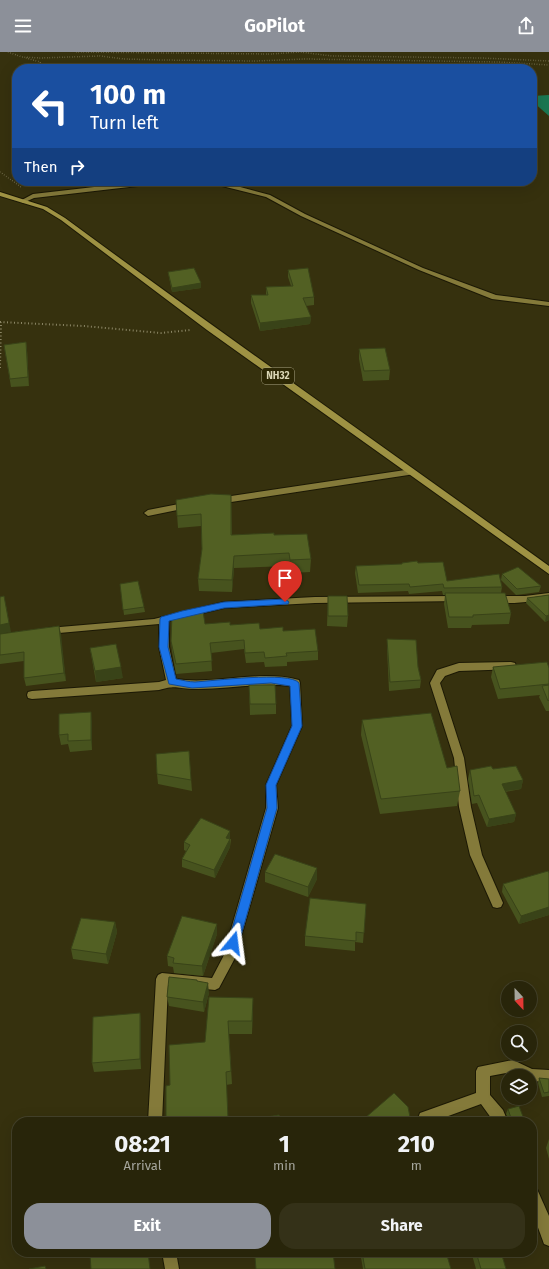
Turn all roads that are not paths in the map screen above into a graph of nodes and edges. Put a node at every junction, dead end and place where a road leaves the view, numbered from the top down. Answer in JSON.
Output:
{"nodes":[{"id":1,"x":120,"y":186,"type":"edge"},
{"id":2,"x":230,"y":186,"type":"edge"},
{"id":3,"x":0,"y":194,"type":"edge"},
{"id":4,"x":23,"y":201,"type":"junction"},
{"id":5,"x":549,"y":304,"type":"edge"},
{"id":6,"x":412,"y":472,"type":"junction"},
{"id":7,"x":148,"y":513,"type":"dead end"},
{"id":8,"x":549,"y":571,"type":"edge"},
{"id":9,"x":549,"y":596,"type":"edge"},
{"id":10,"x":469,"y":599,"type":"edge"},
{"id":11,"x":485,"y":599,"type":"edge"},
{"id":12,"x":164,"y":619,"type":"junction"},
{"id":13,"x":38,"y":633,"type":"edge"},
{"id":14,"x":524,"y":666,"type":"edge"},
{"id":15,"x":172,"y":682,"type":"junction"},
{"id":16,"x":32,"y":695,"type":"dead end"},
{"id":17,"x":498,"y":903,"type":"dead end"},
{"id":18,"x":549,"y":1076,"type":"edge"},
{"id":19,"x":483,"y":1097,"type":"junction"},
{"id":20,"x":155,"y":1117,"type":"edge"},
{"id":21,"x":428,"y":1117,"type":"edge"},
{"id":22,"x":499,"y":1117,"type":"edge"},
{"id":23,"x":537,"y":1205,"type":"edge"},
{"id":24,"x":549,"y":1240,"type":"edge"},
{"id":25,"x":170,"y":1257,"type":"edge"},
{"id":26,"x":172,"y":1269,"type":"edge"}],
"edges":[{"from":1,"to":4,"type":"street"},
{"from":2,"to":5,"type":"street"},
{"from":3,"to":4,"type":"main road","number":"NH32"},
{"from":4,"to":6,"type":"main road","number":"NH32"},
{"from":6,"to":7,"type":"street"},
{"from":6,"to":8,"type":"main road","number":"NH32"},
{"from":9,"to":11,"type":"street"},
{"from":10,"to":12,"type":"street"},
{"from":12,"to":13,"type":"street"},
{"from":12,"to":15,"type":"street"},
{"from":14,"to":17,"type":"street"},
{"from":15,"to":16,"type":"street"},
{"from":15,"to":20,"type":"street"},
{"from":18,"to":19,"type":"street"},
{"from":19,"to":21,"type":"street"},
{"from":19,"to":22,"type":"street"},
{"from":23,"to":24,"type":"street"},
{"from":25,"to":26,"type":"street"}]}
